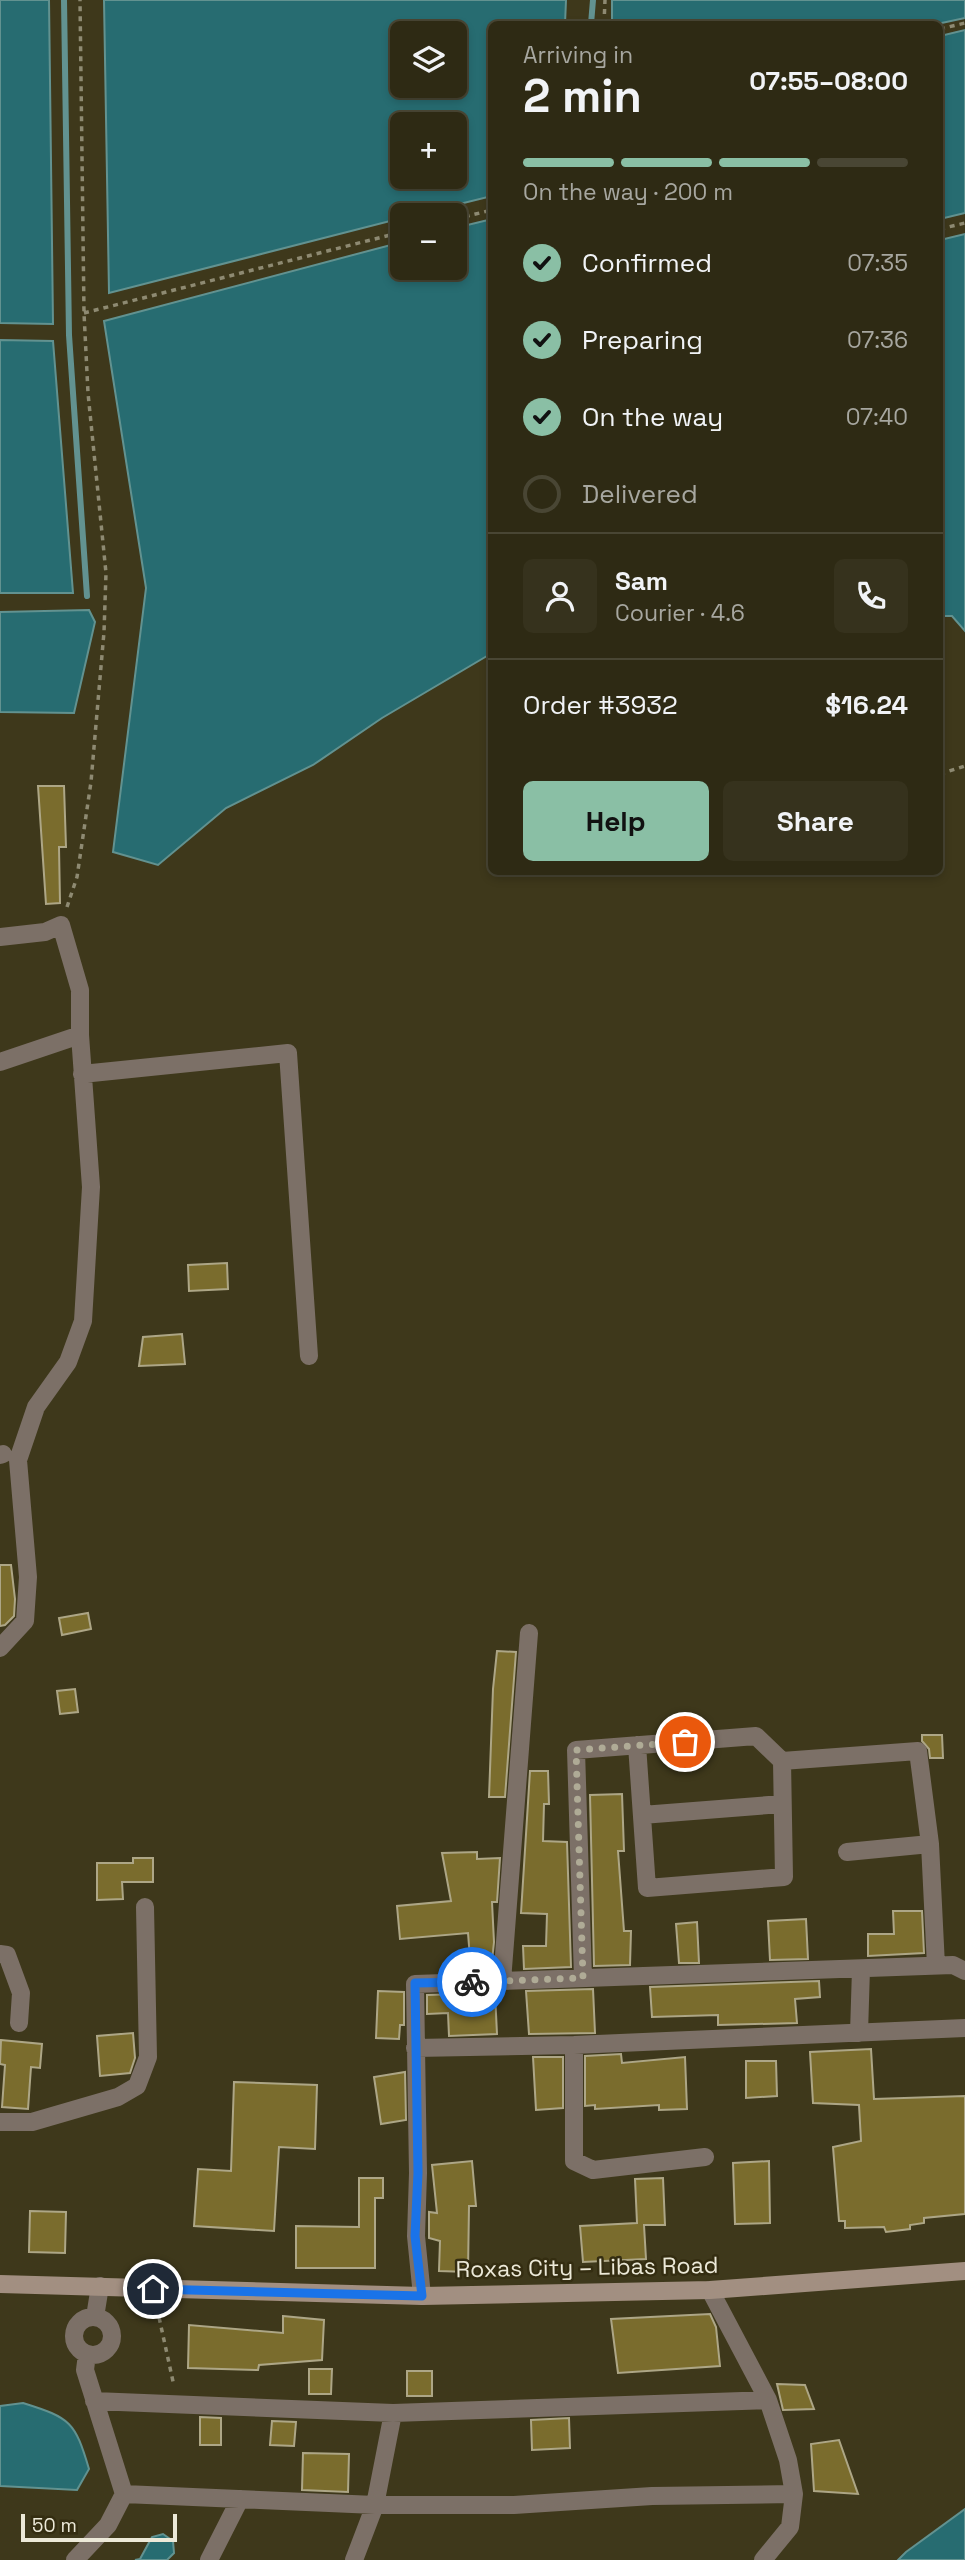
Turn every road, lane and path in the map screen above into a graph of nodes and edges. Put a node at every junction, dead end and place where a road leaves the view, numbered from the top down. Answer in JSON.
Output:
{"nodes":[{"id":1,"x":80,"y":0,"type":"edge"},
{"id":2,"x":605,"y":0,"type":"edge"},
{"id":3,"x":604,"y":21,"type":"edge"},
{"id":4,"x":965,"y":23,"type":"edge"},
{"id":5,"x":943,"y":28,"type":"edge"},
{"id":6,"x":488,"y":211,"type":"edge"},
{"id":7,"x":467,"y":216,"type":"edge"},
{"id":8,"x":965,"y":223,"type":"edge"},
{"id":9,"x":943,"y":228,"type":"edge"},
{"id":10,"x":390,"y":235,"type":"edge"},
{"id":11,"x":84,"y":313,"type":"junction"},
{"id":12,"x":965,"y":766,"type":"edge"},
{"id":13,"x":943,"y":773,"type":"edge"},
{"id":14,"x":61,"y":925,"type":"junction"},
{"id":15,"x":0,"y":937,"type":"edge"},
{"id":16,"x":80,"y":1034,"type":"junction"},
{"id":17,"x":0,"y":1062,"type":"edge"},
{"id":18,"x":82,"y":1074,"type":"junction"},
{"id":19,"x":309,"y":1356,"type":"dead end"},
{"id":20,"x":529,"y":1633,"type":"dead end"},
{"id":21,"x":0,"y":1648,"type":"edge"},
{"id":22,"x":637,"y":1745,"type":"junction"},
{"id":23,"x":782,"y":1761,"type":"junction"},
{"id":24,"x":782,"y":1804,"type":"junction"},
{"id":25,"x":642,"y":1815,"type":"junction"},
{"id":26,"x":930,"y":1844,"type":"junction"},
{"id":27,"x":847,"y":1852,"type":"dead end"},
{"id":28,"x":145,"y":1907,"type":"dead end"},
{"id":29,"x":0,"y":1954,"type":"edge"},
{"id":30,"x":936,"y":1966,"type":"junction"},
{"id":31,"x":861,"y":1969,"type":"junction"},
{"id":32,"x":965,"y":1971,"type":"edge"},
{"id":33,"x":583,"y":1978,"type":"junction"},
{"id":34,"x":502,"y":1981,"type":"junction"},
{"id":35,"x":19,"y":2023,"type":"dead end"},
{"id":36,"x":965,"y":2028,"type":"edge"},
{"id":37,"x":859,"y":2033,"type":"junction"},
{"id":38,"x":574,"y":2045,"type":"junction"},
{"id":39,"x":415,"y":2048,"type":"junction"},
{"id":40,"x":0,"y":2122,"type":"edge"},
{"id":41,"x":705,"y":2157,"type":"dead end"},
{"id":42,"x":965,"y":2271,"type":"edge"},
{"id":43,"x":0,"y":2284,"type":"edge"},
{"id":44,"x":100,"y":2286,"type":"junction"},
{"id":45,"x":153,"y":2289,"type":"junction"},
{"id":46,"x":710,"y":2290,"type":"junction"},
{"id":47,"x":422,"y":2296,"type":"junction"},
{"id":48,"x":96,"y":2317,"type":"junction"},
{"id":49,"x":87,"y":2354,"type":"junction"},
{"id":50,"x":768,"y":2400,"type":"junction"},
{"id":51,"x":94,"y":2401,"type":"junction"},
{"id":52,"x":178,"y":2403,"type":"junction"},
{"id":53,"x":393,"y":2413,"type":"junction"},
{"id":54,"x":124,"y":2494,"type":"junction"},
{"id":55,"x":794,"y":2494,"type":"junction"},
{"id":56,"x":240,"y":2499,"type":"junction"},
{"id":57,"x":375,"y":2505,"type":"junction"},
{"id":58,"x":75,"y":2560,"type":"edge"},
{"id":59,"x":209,"y":2560,"type":"edge"},
{"id":60,"x":354,"y":2560,"type":"edge"},
{"id":61,"x":763,"y":2560,"type":"edge"}],
"edges":[{"from":1,"to":11,"type":"path"},
{"from":2,"to":3,"type":"path"},
{"from":4,"to":5,"type":"path"},
{"from":6,"to":7,"type":"path"},
{"from":8,"to":9,"type":"path"},
{"from":10,"to":11,"type":"path"},
{"from":11,"to":14,"type":"path"},
{"from":12,"to":13,"type":"path"},
{"from":14,"to":15,"type":"street"},
{"from":14,"to":16,"type":"street"},
{"from":16,"to":17,"type":"street"},
{"from":16,"to":18,"type":"street"},
{"from":18,"to":19,"type":"street"},
{"from":18,"to":21,"type":"street"},
{"from":20,"to":34,"type":"street"},
{"from":22,"to":23,"type":"street"},
{"from":22,"to":25,"type":"street"},
{"from":22,"to":33,"type":"street"},
{"from":23,"to":24,"type":"street"},
{"from":23,"to":26,"type":"street"},
{"from":24,"to":25,"type":"street"},
{"from":24,"to":25,"type":"street"},
{"from":26,"to":27,"type":"street"},
{"from":26,"to":30,"type":"street"},
{"from":28,"to":40,"type":"street"},
{"from":29,"to":35,"type":"street"},
{"from":30,"to":31,"type":"street"},
{"from":30,"to":32,"type":"street"},
{"from":31,"to":33,"type":"street"},
{"from":31,"to":37,"type":"street"},
{"from":33,"to":34,"type":"street"},
{"from":34,"to":39,"type":"street"},
{"from":36,"to":37,"type":"street"},
{"from":37,"to":38,"type":"street"},
{"from":38,"to":39,"type":"street"},
{"from":38,"to":41,"type":"street"},
{"from":39,"to":47,"type":"street"},
{"from":42,"to":46,"type":"main road","name":"Roxas City – Libas Road"},
{"from":43,"to":44,"type":"main road","name":"Roxas City – Libas Road"},
{"from":44,"to":45,"type":"main road","name":"Roxas City – Libas Road"},
{"from":44,"to":48,"type":"street"},
{"from":45,"to":47,"type":"main road","name":"Roxas City – Libas Road"},
{"from":45,"to":52,"type":"path"},
{"from":46,"to":47,"type":"main road","name":"Roxas City – Libas Road"},
{"from":46,"to":50,"type":"street"},
{"from":48,"to":49,"type":"street"},
{"from":48,"to":49,"type":"street"},
{"from":49,"to":51,"type":"street"},
{"from":50,"to":53,"type":"street"},
{"from":50,"to":55,"type":"street"},
{"from":51,"to":52,"type":"street"},
{"from":51,"to":54,"type":"street"},
{"from":52,"to":53,"type":"street"},
{"from":53,"to":57,"type":"street"},
{"from":54,"to":56,"type":"street"},
{"from":54,"to":58,"type":"street"},
{"from":55,"to":57,"type":"street"},
{"from":55,"to":61,"type":"street"},
{"from":56,"to":57,"type":"street"},
{"from":56,"to":59,"type":"street"},
{"from":57,"to":60,"type":"street"}]}
